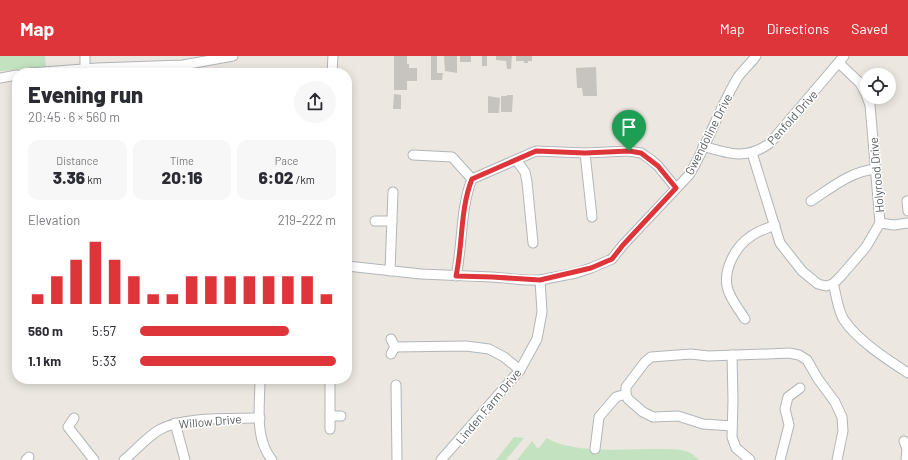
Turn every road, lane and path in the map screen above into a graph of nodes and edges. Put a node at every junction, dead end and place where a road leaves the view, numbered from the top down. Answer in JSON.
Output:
{"nodes":[{"id":1,"x":85,"y":56,"type":"edge"},
{"id":2,"x":233,"y":56,"type":"edge"},
{"id":3,"x":333,"y":56,"type":"edge"},
{"id":4,"x":756,"y":56,"type":"edge"},
{"id":5,"x":841,"y":59,"type":"edge"},
{"id":6,"x":85,"y":68,"type":"edge"},
{"id":7,"x":139,"y":68,"type":"edge"},
{"id":8,"x":332,"y":68,"type":"edge"},
{"id":9,"x":12,"y":76,"type":"edge"},
{"id":10,"x":0,"y":78,"type":"edge"},
{"id":11,"x":860,"y":83,"type":"edge"},
{"id":12,"x":870,"y":104,"type":"edge"},
{"id":13,"x":703,"y":146,"type":"junction"},
{"id":14,"x":585,"y":153,"type":"junction"},
{"id":15,"x":752,"y":153,"type":"junction"},
{"id":16,"x":413,"y":155,"type":"dead end"},
{"id":17,"x":516,"y":160,"type":"junction"},
{"id":18,"x":876,"y":169,"type":"junction"},
{"id":19,"x":472,"y":179,"type":"junction"},
{"id":20,"x":676,"y":188,"type":"junction"},
{"id":21,"x":393,"y":192,"type":"dead end"},
{"id":22,"x":811,"y":201,"type":"dead end"},
{"id":23,"x":907,"y":201,"type":"dead end"},
{"id":24,"x":908,"y":211,"type":"edge"},
{"id":25,"x":592,"y":217,"type":"dead end"},
{"id":26,"x":375,"y":221,"type":"dead end"},
{"id":27,"x":392,"y":221,"type":"junction"},
{"id":28,"x":880,"y":223,"type":"junction"},
{"id":29,"x":522,"y":224,"type":"dead end"},
{"id":30,"x":531,"y":224,"type":"junction"},
{"id":31,"x":908,"y":224,"type":"edge"},
{"id":32,"x":775,"y":225,"type":"junction"},
{"id":33,"x":533,"y":243,"type":"dead end"},
{"id":34,"x":352,"y":267,"type":"edge"},
{"id":35,"x":390,"y":271,"type":"junction"},
{"id":36,"x":456,"y":276,"type":"junction"},
{"id":37,"x":540,"y":280,"type":"junction"},
{"id":38,"x":833,"y":284,"type":"junction"},
{"id":39,"x":739,"y":316,"type":"dead end"},
{"id":40,"x":393,"y":347,"type":"dead end"},
{"id":41,"x":732,"y":356,"type":"junction"},
{"id":42,"x":520,"y":370,"type":"junction"},
{"id":43,"x":908,"y":373,"type":"edge"},
{"id":44,"x":260,"y":384,"type":"edge"},
{"id":45,"x":330,"y":384,"type":"edge"},
{"id":46,"x":396,"y":385,"type":"dead end"},
{"id":47,"x":800,"y":388,"type":"dead end"},
{"id":48,"x":626,"y":394,"type":"junction"},
{"id":49,"x":330,"y":416,"type":"junction"},
{"id":50,"x":341,"y":416,"type":"dead end"},
{"id":51,"x":74,"y":418,"type":"dead end"},
{"id":52,"x":260,"y":418,"type":"junction"},
{"id":53,"x":175,"y":423,"type":"junction"},
{"id":54,"x":732,"y":426,"type":"junction"},
{"id":55,"x":330,"y":429,"type":"dead end"},
{"id":56,"x":906,"y":447,"type":"edge"},
{"id":57,"x":595,"y":449,"type":"dead end"},
{"id":58,"x":94,"y":460,"type":"edge"},
{"id":59,"x":124,"y":460,"type":"edge"},
{"id":60,"x":186,"y":460,"type":"edge"},
{"id":61,"x":272,"y":460,"type":"edge"},
{"id":62,"x":397,"y":460,"type":"edge"},
{"id":63,"x":442,"y":460,"type":"edge"},
{"id":64,"x":750,"y":460,"type":"edge"},
{"id":65,"x":780,"y":460,"type":"edge"},
{"id":66,"x":837,"y":460,"type":"edge"},
{"id":67,"x":906,"y":460,"type":"edge"}],
"edges":[{"from":1,"to":6,"type":"street"},
{"from":2,"to":7,"type":"street"},
{"from":3,"to":8,"type":"street"},
{"from":4,"to":13,"type":"street","name":"Gwendoline Drive"},
{"from":5,"to":11,"type":"street","name":"Holyrood Drive"},
{"from":5,"to":15,"type":"street","name":"Penfold Drive"},
{"from":9,"to":10,"type":"street"},
{"from":12,"to":18,"type":"street","name":"Holyrood Drive"},
{"from":13,"to":15,"type":"street","name":"Penfold Drive"},
{"from":13,"to":20,"type":"street","name":"Gwendoline Drive"},
{"from":14,"to":17,"type":"street"},
{"from":14,"to":20,"type":"street"},
{"from":14,"to":25,"type":"street"},
{"from":15,"to":32,"type":"street"},
{"from":16,"to":19,"type":"street"},
{"from":17,"to":19,"type":"street"},
{"from":17,"to":30,"type":"street"},
{"from":18,"to":22,"type":"street"},
{"from":18,"to":28,"type":"street","name":"Holyrood Drive"},
{"from":19,"to":36,"type":"street"},
{"from":20,"to":37,"type":"street","name":"Gwendoline Drive"},
{"from":21,"to":27,"type":"street"},
{"from":23,"to":24,"type":"street"},
{"from":26,"to":27,"type":"street"},
{"from":27,"to":35,"type":"street"},
{"from":28,"to":31,"type":"street"},
{"from":28,"to":38,"type":"street","name":"Holyrood Drive"},
{"from":29,"to":30,"type":"street"},
{"from":30,"to":33,"type":"street"},
{"from":32,"to":38,"type":"street"},
{"from":32,"to":39,"type":"street"},
{"from":34,"to":35,"type":"street","name":"Gwendoline Drive"},
{"from":35,"to":36,"type":"street","name":"Gwendoline Drive"},
{"from":36,"to":37,"type":"street","name":"Gwendoline Drive"},
{"from":37,"to":42,"type":"street","name":"Linden Farm Drive"},
{"from":38,"to":43,"type":"street"},
{"from":40,"to":42,"type":"street"},
{"from":41,"to":48,"type":"street"},
{"from":41,"to":54,"type":"street"},
{"from":41,"to":66,"type":"street"},
{"from":42,"to":63,"type":"street","name":"Linden Farm Drive"},
{"from":44,"to":52,"type":"street"},
{"from":45,"to":49,"type":"street"},
{"from":46,"to":62,"type":"street"},
{"from":47,"to":65,"type":"street"},
{"from":48,"to":54,"type":"street"},
{"from":48,"to":57,"type":"street"},
{"from":49,"to":50,"type":"street"},
{"from":49,"to":55,"type":"street"},
{"from":51,"to":58,"type":"street"},
{"from":52,"to":53,"type":"street","name":"Willow Drive"},
{"from":52,"to":61,"type":"street"},
{"from":53,"to":59,"type":"street","name":"Willow Drive"},
{"from":53,"to":60,"type":"street"},
{"from":54,"to":64,"type":"street"},
{"from":56,"to":67,"type":"street"}]}
